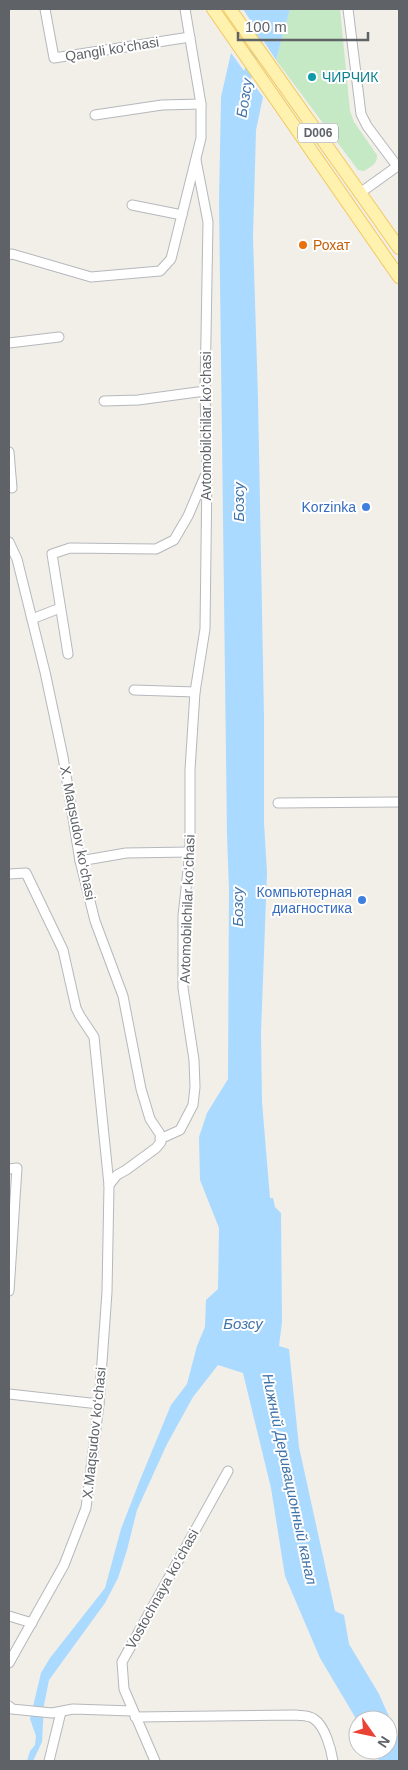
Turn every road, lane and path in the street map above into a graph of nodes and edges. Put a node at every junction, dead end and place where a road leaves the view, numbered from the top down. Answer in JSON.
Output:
{"nodes":[{"id":1,"x":45,"y":9,"type":"edge"},
{"id":2,"x":185,"y":9,"type":"edge"},
{"id":3,"x":213,"y":9,"type":"edge"},
{"id":4,"x":348,"y":9,"type":"edge"},
{"id":5,"x":233,"y":13,"type":"edge"},
{"id":6,"x":190,"y":37,"type":"junction"},
{"id":7,"x":201,"y":104,"type":"junction"},
{"id":8,"x":95,"y":116,"type":"dead end"},
{"id":9,"x":196,"y":160,"type":"junction"},
{"id":10,"x":398,"y":166,"type":"edge"},
{"id":11,"x":360,"y":193,"type":"junction"},
{"id":12,"x":346,"y":203,"type":"junction"},
{"id":13,"x":132,"y":205,"type":"dead end"},
{"id":14,"x":182,"y":215,"type":"junction"},
{"id":15,"x":399,"y":248,"type":"edge"},
{"id":16,"x":9,"y":255,"type":"edge"},
{"id":17,"x":399,"y":277,"type":"edge"},
{"id":18,"x":59,"y":338,"type":"dead end"},
{"id":19,"x":9,"y":343,"type":"edge"},
{"id":20,"x":204,"y":391,"type":"junction"},
{"id":21,"x":104,"y":401,"type":"dead end"},
{"id":22,"x":9,"y":452,"type":"edge"},
{"id":23,"x":207,"y":472,"type":"junction"},
{"id":24,"x":12,"y":488,"type":"dead end"},
{"id":25,"x":9,"y":542,"type":"edge"},
{"id":26,"x":60,"y":608,"type":"junction"},
{"id":27,"x":32,"y":619,"type":"junction"},
{"id":28,"x":68,"y":654,"type":"dead end"},
{"id":29,"x":134,"y":690,"type":"dead end"},
{"id":30,"x":195,"y":692,"type":"junction"},
{"id":31,"x":399,"y":802,"type":"edge"},
{"id":32,"x":278,"y":803,"type":"dead end"},
{"id":33,"x":190,"y":852,"type":"junction"},
{"id":34,"x":80,"y":861,"type":"junction"},
{"id":35,"x":9,"y":874,"type":"edge"},
{"id":36,"x":160,"y":1140,"type":"junction"},
{"id":37,"x":9,"y":1169,"type":"edge"},
{"id":38,"x":109,"y":1185,"type":"junction"},
{"id":39,"x":9,"y":1291,"type":"edge"},
{"id":40,"x":9,"y":1394,"type":"edge"},
{"id":41,"x":99,"y":1404,"type":"junction"},
{"id":42,"x":228,"y":1471,"type":"dead end"},
{"id":43,"x":9,"y":1616,"type":"edge"},
{"id":44,"x":32,"y":1622,"type":"junction"},
{"id":45,"x":9,"y":1663,"type":"edge"},
{"id":46,"x":10,"y":1708,"type":"edge"},
{"id":47,"x":57,"y":1712,"type":"junction"},
{"id":48,"x":133,"y":1714,"type":"junction"},
{"id":49,"x":49,"y":1761,"type":"edge"},
{"id":50,"x":155,"y":1761,"type":"edge"},
{"id":51,"x":333,"y":1761,"type":"edge"}],
"edges":[{"from":1,"to":6,"type":"street","name":"Qangli ko‘chasi"},
{"from":2,"to":6,"type":"street"},
{"from":3,"to":12,"type":"main road","number":"D006"},
{"from":4,"to":10,"type":"street"},
{"from":5,"to":11,"type":"main road","number":"D006"},
{"from":6,"to":7,"type":"street"},
{"from":7,"to":8,"type":"street"},
{"from":7,"to":9,"type":"street"},
{"from":9,"to":14,"type":"street"},
{"from":9,"to":20,"type":"street","name":"Avtomobilchilar ko‘chasi"},
{"from":10,"to":11,"type":"street"},
{"from":11,"to":12,"type":"main road"},
{"from":11,"to":15,"type":"main road","number":"D006"},
{"from":12,"to":17,"type":"main road","number":"D006"},
{"from":13,"to":14,"type":"street"},
{"from":14,"to":16,"type":"street"},
{"from":18,"to":19,"type":"street"},
{"from":20,"to":21,"type":"street"},
{"from":20,"to":23,"type":"street","name":"Avtomobilchilar ko‘chasi"},
{"from":22,"to":24,"type":"street"},
{"from":23,"to":26,"type":"street"},
{"from":23,"to":30,"type":"street","name":"Avtomobilchilar ko‘chasi"},
{"from":25,"to":27,"type":"street","name":"X. Maqsudov ko‘chasi"},
{"from":26,"to":27,"type":"street"},
{"from":26,"to":28,"type":"street"},
{"from":27,"to":34,"type":"street","name":"X. Maqsudov ko‘chasi"},
{"from":29,"to":30,"type":"street"},
{"from":30,"to":33,"type":"street","name":"Avtomobilchilar ko‘chasi"},
{"from":31,"to":32,"type":"street"},
{"from":33,"to":34,"type":"street"},
{"from":33,"to":36,"type":"street","name":"Avtomobilchilar ko‘chasi"},
{"from":34,"to":36,"type":"street","name":"X. Maqsudov ko‘chasi"},
{"from":35,"to":38,"type":"street","name":"X.Maqsudov ko‘chasi"},
{"from":36,"to":38,"type":"street"},
{"from":37,"to":39,"type":"street"},
{"from":38,"to":41,"type":"street","name":"X.Maqsudov ko‘chasi"},
{"from":40,"to":41,"type":"street"},
{"from":41,"to":44,"type":"street","name":"X.Maqsudov ko‘chasi"},
{"from":42,"to":48,"type":"street","name":"Vostochnaya ko‘chasi"},
{"from":43,"to":44,"type":"street"},
{"from":44,"to":45,"type":"street","name":"X.Maqsudov ko‘chasi"},
{"from":46,"to":47,"type":"street"},
{"from":47,"to":48,"type":"street"},
{"from":47,"to":49,"type":"street"},
{"from":48,"to":50,"type":"street","name":"Vostochnaya ko‘chasi"},
{"from":48,"to":51,"type":"street"}]}
